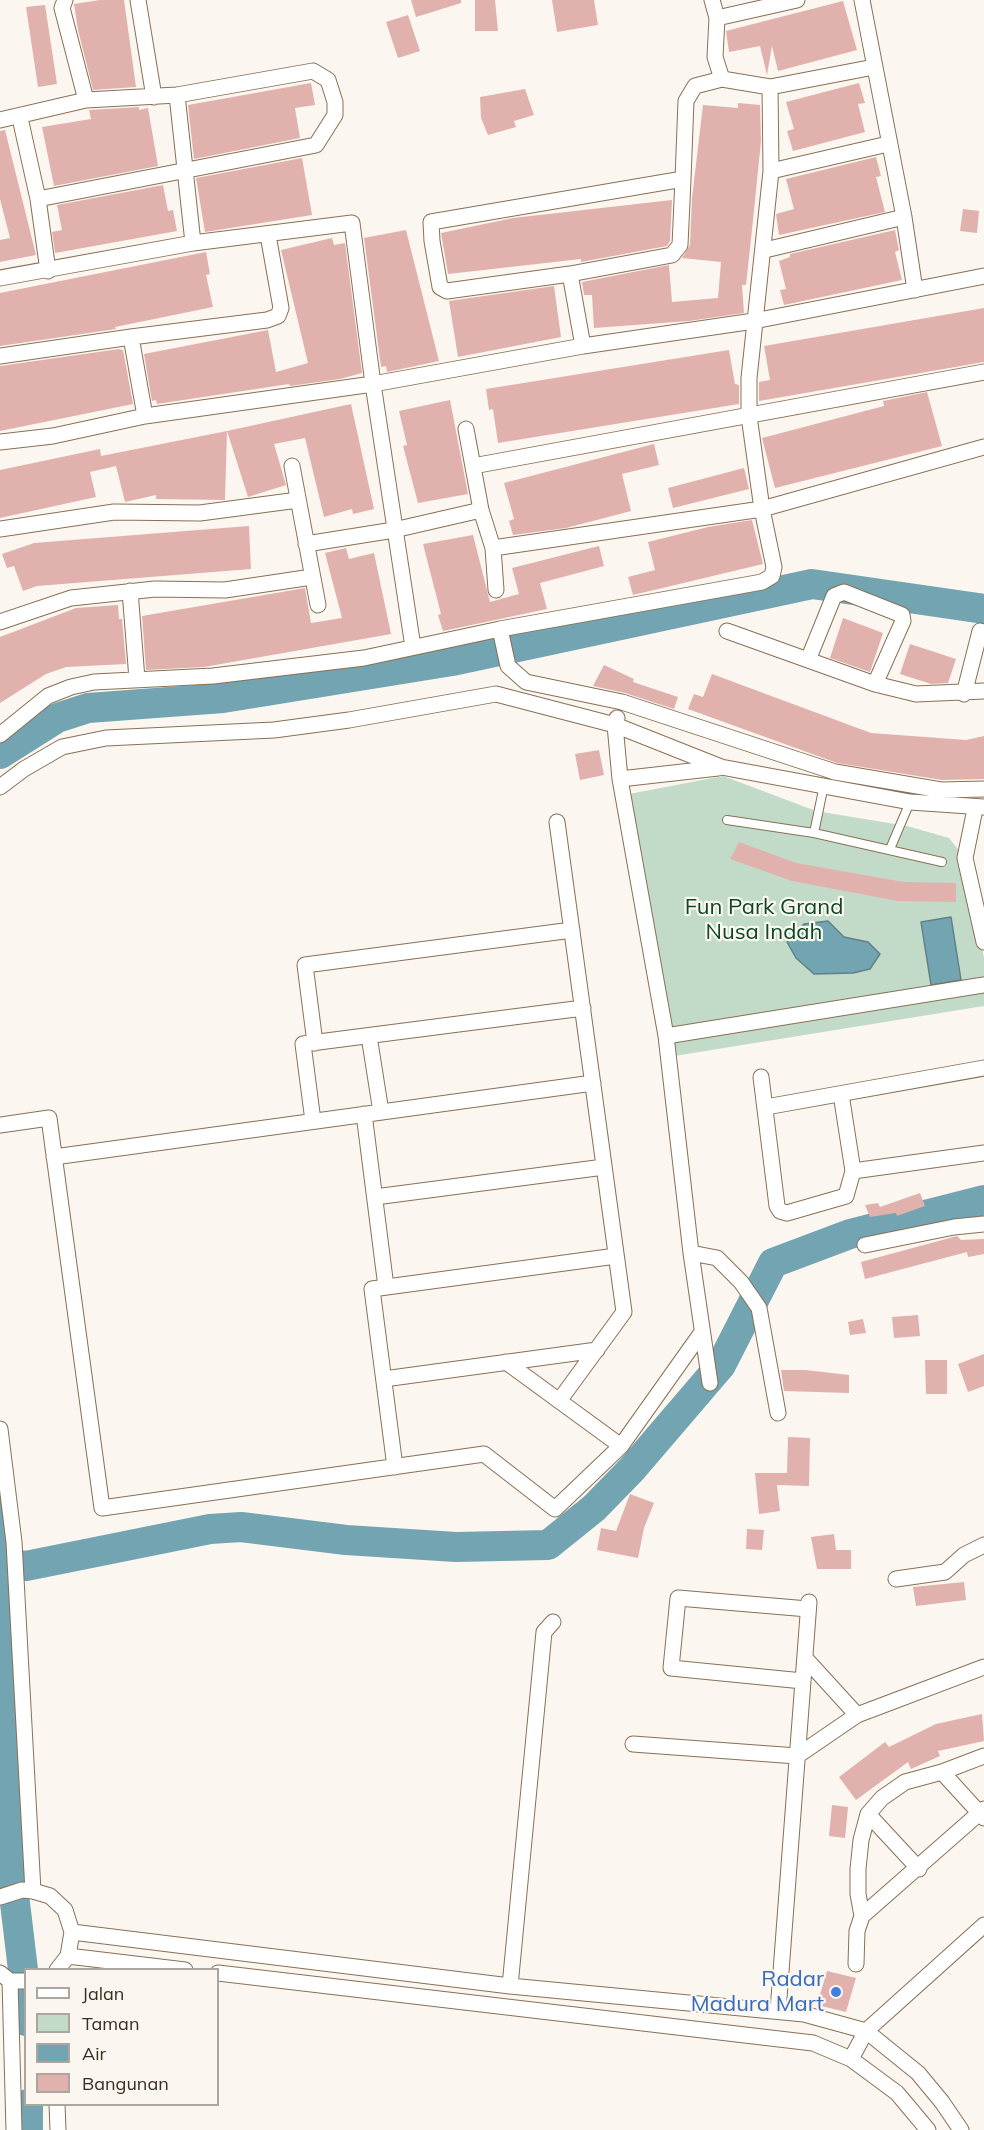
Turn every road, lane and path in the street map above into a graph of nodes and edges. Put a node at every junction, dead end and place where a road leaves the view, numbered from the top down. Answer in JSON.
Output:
{"nodes":[{"id":1,"x":65,"y":0,"type":"edge"},
{"id":2,"x":138,"y":0,"type":"edge"},
{"id":3,"x":712,"y":0,"type":"edge"},
{"id":4,"x":797,"y":0,"type":"edge"},
{"id":5,"x":862,"y":0,"type":"edge"},
{"id":6,"x":717,"y":18,"type":"junction"},
{"id":7,"x":874,"y":67,"type":"junction"},
{"id":8,"x":722,"y":79,"type":"junction"},
{"id":9,"x":770,"y":87,"type":"junction"},
{"id":10,"x":177,"y":95,"type":"junction"},
{"id":11,"x":154,"y":97,"type":"junction"},
{"id":12,"x":86,"y":100,"type":"junction"},
{"id":13,"x":20,"y":118,"type":"junction"},
{"id":14,"x":0,"y":120,"type":"edge"},
{"id":15,"x":888,"y":144,"type":"junction"},
{"id":16,"x":771,"y":171,"type":"junction"},
{"id":17,"x":186,"y":173,"type":"junction"},
{"id":18,"x":683,"y":179,"type":"junction"},
{"id":19,"x":38,"y":199,"type":"junction"},
{"id":20,"x":904,"y":217,"type":"junction"},
{"id":21,"x":268,"y":235,"type":"junction"},
{"id":22,"x":193,"y":243,"type":"junction"},
{"id":23,"x":765,"y":250,"type":"junction"},
{"id":24,"x":48,"y":271,"type":"junction"},
{"id":25,"x":570,"y":274,"type":"junction"},
{"id":26,"x":984,"y":276,"type":"edge"},
{"id":27,"x":0,"y":278,"type":"edge"},
{"id":28,"x":915,"y":290,"type":"junction"},
{"id":29,"x":754,"y":321,"type":"junction"},
{"id":30,"x":131,"y":337,"type":"junction"},
{"id":31,"x":583,"y":346,"type":"junction"},
{"id":32,"x":0,"y":356,"type":"edge"},
{"id":33,"x":984,"y":372,"type":"edge"},
{"id":34,"x":373,"y":384,"type":"junction"},
{"id":35,"x":145,"y":416,"type":"junction"},
{"id":36,"x":749,"y":416,"type":"junction"},
{"id":37,"x":466,"y":429,"type":"dead end"},
{"id":38,"x":0,"y":442,"type":"edge"},
{"id":39,"x":984,"y":447,"type":"edge"},
{"id":40,"x":292,"y":466,"type":"dead end"},
{"id":41,"x":473,"y":466,"type":"junction"},
{"id":42,"x":298,"y":500,"type":"junction"},
{"id":43,"x":762,"y":509,"type":"junction"},
{"id":44,"x":481,"y":510,"type":"junction"},
{"id":45,"x":0,"y":529,"type":"edge"},
{"id":46,"x":394,"y":530,"type":"junction"},
{"id":47,"x":306,"y":544,"type":"junction"},
{"id":48,"x":494,"y":548,"type":"junction"},
{"id":49,"x":312,"y":577,"type":"junction"},
{"id":50,"x":496,"y":590,"type":"dead end"},
{"id":51,"x":130,"y":591,"type":"junction"},
{"id":52,"x":318,"y":605,"type":"dead end"},
{"id":53,"x":0,"y":622,"type":"edge"},
{"id":54,"x":727,"y":631,"type":"dead end"},
{"id":55,"x":984,"y":632,"type":"edge"},
{"id":56,"x":501,"y":633,"type":"junction"},
{"id":57,"x":413,"y":647,"type":"junction"},
{"id":58,"x":808,"y":660,"type":"junction"},
{"id":59,"x":137,"y":679,"type":"junction"},
{"id":60,"x":526,"y":682,"type":"junction"},
{"id":61,"x":875,"y":684,"type":"junction"},
{"id":62,"x":984,"y":691,"type":"edge"},
{"id":63,"x":964,"y":694,"type":"junction"},
{"id":64,"x":521,"y":699,"type":"junction"},
{"id":65,"x":622,"y":702,"type":"junction"},
{"id":66,"x":615,"y":725,"type":"junction"},
{"id":67,"x":0,"y":735,"type":"edge"},
{"id":68,"x":721,"y":767,"type":"junction"},
{"id":69,"x":620,"y":779,"type":"junction"},
{"id":70,"x":824,"y":785,"type":"junction"},
{"id":71,"x":0,"y":787,"type":"edge"},
{"id":72,"x":984,"y":789,"type":"edge"},
{"id":73,"x":910,"y":802,"type":"junction"},
{"id":74,"x":979,"y":808,"type":"edge"},
{"id":75,"x":727,"y":820,"type":"dead end"},
{"id":76,"x":557,"y":822,"type":"dead end"},
{"id":77,"x":814,"y":833,"type":"junction"},
{"id":78,"x":890,"y":849,"type":"junction"},
{"id":79,"x":942,"y":862,"type":"dead end"},
{"id":80,"x":572,"y":930,"type":"junction"},
{"id":81,"x":984,"y":942,"type":"edge"},
{"id":82,"x":984,"y":985,"type":"edge"},
{"id":83,"x":583,"y":1008,"type":"junction"},
{"id":84,"x":666,"y":1035,"type":"junction"},
{"id":85,"x":369,"y":1036,"type":"junction"},
{"id":86,"x":315,"y":1043,"type":"junction"},
{"id":87,"x":984,"y":1068,"type":"edge"},
{"id":88,"x":761,"y":1077,"type":"dead end"},
{"id":89,"x":593,"y":1083,"type":"junction"},
{"id":90,"x":840,"y":1094,"type":"junction"},
{"id":91,"x":766,"y":1107,"type":"junction"},
{"id":92,"x":381,"y":1112,"type":"junction"},
{"id":93,"x":364,"y":1114,"type":"junction"},
{"id":94,"x":313,"y":1121,"type":"junction"},
{"id":95,"x":0,"y":1125,"type":"edge"},
{"id":96,"x":984,"y":1153,"type":"edge"},
{"id":97,"x":54,"y":1157,"type":"junction"},
{"id":98,"x":604,"y":1167,"type":"junction"},
{"id":99,"x":853,"y":1171,"type":"junction"},
{"id":100,"x":375,"y":1197,"type":"junction"},
{"id":101,"x":984,"y":1224,"type":"edge"},
{"id":102,"x":865,"y":1245,"type":"dead end"},
{"id":103,"x":691,"y":1253,"type":"junction"},
{"id":104,"x":616,"y":1256,"type":"junction"},
{"id":105,"x":386,"y":1287,"type":"junction"},
{"id":106,"x":702,"y":1332,"type":"junction"},
{"id":107,"x":597,"y":1350,"type":"junction"},
{"id":108,"x":506,"y":1362,"type":"junction"},
{"id":109,"x":384,"y":1379,"type":"junction"},
{"id":110,"x":710,"y":1383,"type":"dead end"},
{"id":111,"x":559,"y":1401,"type":"junction"},
{"id":112,"x":778,"y":1413,"type":"dead end"},
{"id":113,"x":0,"y":1429,"type":"edge"},
{"id":114,"x":621,"y":1446,"type":"junction"},
{"id":115,"x":395,"y":1467,"type":"junction"},
{"id":116,"x":984,"y":1545,"type":"edge"},
{"id":117,"x":896,"y":1579,"type":"dead end"},
{"id":118,"x":553,"y":1622,"type":"dead end"},
{"id":119,"x":805,"y":1658,"type":"junction"},
{"id":120,"x":984,"y":1667,"type":"edge"},
{"id":121,"x":803,"y":1682,"type":"junction"},
{"id":122,"x":857,"y":1715,"type":"junction"},
{"id":123,"x":633,"y":1744,"type":"dead end"},
{"id":124,"x":797,"y":1756,"type":"junction"},
{"id":125,"x":984,"y":1756,"type":"edge"},
{"id":126,"x":942,"y":1772,"type":"junction"},
{"id":127,"x":982,"y":1813,"type":"edge"},
{"id":128,"x":868,"y":1814,"type":"junction"},
{"id":129,"x":918,"y":1869,"type":"junction"},
{"id":130,"x":28,"y":1891,"type":"junction"},
{"id":131,"x":0,"y":1897,"type":"edge"},
{"id":132,"x":862,"y":1916,"type":"junction"},
{"id":133,"x":984,"y":1925,"type":"edge"},
{"id":134,"x":72,"y":1932,"type":"junction"},
{"id":135,"x":68,"y":1956,"type":"junction"},
{"id":136,"x":293,"y":1959,"type":"junction"},
{"id":137,"x":856,"y":1964,"type":"dead end"},
{"id":138,"x":59,"y":1968,"type":"edge"},
{"id":139,"x":168,"y":1968,"type":"edge"},
{"id":140,"x":219,"y":1973,"type":"edge"},
{"id":141,"x":13,"y":1979,"type":"edge"},
{"id":142,"x":291,"y":1982,"type":"junction"},
{"id":143,"x":510,"y":1986,"type":"junction"},
{"id":144,"x":778,"y":2011,"type":"junction"},
{"id":145,"x":866,"y":2031,"type":"junction"},
{"id":146,"x":851,"y":2059,"type":"junction"},
{"id":147,"x":57,"y":2106,"type":"edge"},
{"id":148,"x":14,"y":2130,"type":"edge"},
{"id":149,"x":58,"y":2130,"type":"edge"},
{"id":150,"x":928,"y":2130,"type":"edge"},
{"id":151,"x":961,"y":2130,"type":"edge"}],
"edges":[{"from":1,"to":12,"type":"street"},
{"from":2,"to":11,"type":"street"},
{"from":3,"to":6,"type":"street"},
{"from":4,"to":6,"type":"street"},
{"from":5,"to":7,"type":"street"},
{"from":6,"to":8,"type":"street"},
{"from":7,"to":9,"type":"street"},
{"from":7,"to":15,"type":"street"},
{"from":8,"to":9,"type":"street"},
{"from":8,"to":18,"type":"street"},
{"from":9,"to":16,"type":"street"},
{"from":10,"to":11,"type":"street"},
{"from":10,"to":17,"type":"street"},
{"from":10,"to":17,"type":"street"},
{"from":11,"to":12,"type":"street"},
{"from":12,"to":13,"type":"street"},
{"from":13,"to":14,"type":"street"},
{"from":13,"to":19,"type":"street"},
{"from":15,"to":16,"type":"street"},
{"from":15,"to":20,"type":"street"},
{"from":16,"to":23,"type":"street"},
{"from":17,"to":19,"type":"street"},
{"from":17,"to":22,"type":"street"},
{"from":18,"to":25,"type":"street"},
{"from":18,"to":25,"type":"street"},
{"from":19,"to":24,"type":"street"},
{"from":20,"to":23,"type":"street"},
{"from":20,"to":28,"type":"street"},
{"from":21,"to":22,"type":"street"},
{"from":21,"to":30,"type":"street"},
{"from":21,"to":34,"type":"street"},
{"from":22,"to":24,"type":"street"},
{"from":23,"to":29,"type":"street"},
{"from":24,"to":27,"type":"street"},
{"from":25,"to":31,"type":"street"},
{"from":26,"to":28,"type":"street"},
{"from":28,"to":29,"type":"street"},
{"from":29,"to":31,"type":"street"},
{"from":29,"to":36,"type":"street"},
{"from":30,"to":32,"type":"street"},
{"from":30,"to":35,"type":"street"},
{"from":31,"to":34,"type":"street"},
{"from":33,"to":36,"type":"street"},
{"from":34,"to":35,"type":"street"},
{"from":34,"to":46,"type":"street"},
{"from":35,"to":38,"type":"street"},
{"from":36,"to":41,"type":"street"},
{"from":36,"to":43,"type":"street"},
{"from":37,"to":41,"type":"street"},
{"from":39,"to":43,"type":"street"},
{"from":40,"to":42,"type":"street"},
{"from":41,"to":44,"type":"street"},
{"from":42,"to":45,"type":"street"},
{"from":42,"to":47,"type":"street"},
{"from":43,"to":48,"type":"street"},
{"from":43,"to":56,"type":"street"},
{"from":44,"to":46,"type":"street"},
{"from":44,"to":48,"type":"street"},
{"from":46,"to":47,"type":"street"},
{"from":46,"to":57,"type":"street"},
{"from":47,"to":49,"type":"street"},
{"from":48,"to":50,"type":"street"},
{"from":49,"to":51,"type":"street"},
{"from":49,"to":52,"type":"street"},
{"from":51,"to":53,"type":"street"},
{"from":51,"to":59,"type":"street"},
{"from":54,"to":58,"type":"street"},
{"from":55,"to":63,"type":"street"},
{"from":56,"to":57,"type":"street"},
{"from":56,"to":60,"type":"street"},
{"from":57,"to":59,"type":"street"},
{"from":58,"to":61,"type":"street"},
{"from":58,"to":61,"type":"street"},
{"from":59,"to":67,"type":"street"},
{"from":60,"to":64,"type":"street"},
{"from":60,"to":65,"type":"street"},
{"from":61,"to":63,"type":"street"},
{"from":62,"to":63,"type":"street"},
{"from":64,"to":66,"type":"street"},
{"from":64,"to":71,"type":"street"},
{"from":65,"to":66,"type":"street"},
{"from":65,"to":72,"type":"street"},
{"from":66,"to":68,"type":"street"},
{"from":66,"to":69,"type":"street"},
{"from":68,"to":69,"type":"street"},
{"from":68,"to":70,"type":"street"},
{"from":69,"to":84,"type":"street"},
{"from":70,"to":73,"type":"street"},
{"from":70,"to":77,"type":"lane"},
{"from":73,"to":74,"type":"street"},
{"from":73,"to":78,"type":"lane"},
{"from":74,"to":81,"type":"street"},
{"from":75,"to":77,"type":"lane"},
{"from":76,"to":80,"type":"street"},
{"from":77,"to":78,"type":"lane"},
{"from":78,"to":79,"type":"lane"},
{"from":80,"to":83,"type":"street"},
{"from":80,"to":86,"type":"street"},
{"from":82,"to":84,"type":"street"},
{"from":83,"to":85,"type":"street"},
{"from":83,"to":89,"type":"street"},
{"from":84,"to":103,"type":"street"},
{"from":85,"to":86,"type":"street"},
{"from":85,"to":92,"type":"street"},
{"from":86,"to":94,"type":"street"},
{"from":87,"to":90,"type":"street"},
{"from":88,"to":91,"type":"street"},
{"from":89,"to":92,"type":"street"},
{"from":89,"to":98,"type":"street"},
{"from":90,"to":91,"type":"street"},
{"from":90,"to":99,"type":"street"},
{"from":91,"to":99,"type":"street"},
{"from":92,"to":93,"type":"street"},
{"from":93,"to":94,"type":"street"},
{"from":93,"to":100,"type":"street"},
{"from":94,"to":97,"type":"street"},
{"from":95,"to":97,"type":"street"},
{"from":96,"to":99,"type":"street"},
{"from":97,"to":115,"type":"street"},
{"from":98,"to":100,"type":"street"},
{"from":98,"to":104,"type":"street"},
{"from":100,"to":105,"type":"street"},
{"from":101,"to":102,"type":"street"},
{"from":103,"to":106,"type":"street"},
{"from":103,"to":112,"type":"street"},
{"from":104,"to":105,"type":"street"},
{"from":104,"to":107,"type":"street"},
{"from":105,"to":109,"type":"street"},
{"from":106,"to":110,"type":"street"},
{"from":106,"to":114,"type":"street"},
{"from":107,"to":108,"type":"street"},
{"from":107,"to":111,"type":"street"},
{"from":108,"to":109,"type":"street"},
{"from":108,"to":111,"type":"street"},
{"from":109,"to":115,"type":"street"},
{"from":111,"to":114,"type":"street"},
{"from":113,"to":130,"type":"street"},
{"from":114,"to":115,"type":"street"},
{"from":116,"to":117,"type":"street"},
{"from":118,"to":143,"type":"street"},
{"from":119,"to":121,"type":"street"},
{"from":119,"to":121,"type":"street"},
{"from":119,"to":122,"type":"street"},
{"from":120,"to":122,"type":"street"},
{"from":121,"to":124,"type":"street"},
{"from":122,"to":124,"type":"street"},
{"from":123,"to":124,"type":"street"},
{"from":124,"to":144,"type":"street"},
{"from":125,"to":126,"type":"street"},
{"from":126,"to":127,"type":"street"},
{"from":126,"to":128,"type":"street"},
{"from":127,"to":129,"type":"street"},
{"from":128,"to":129,"type":"street"},
{"from":128,"to":132,"type":"street"},
{"from":129,"to":132,"type":"street"},
{"from":130,"to":131,"type":"street"},
{"from":130,"to":134,"type":"street"},
{"from":132,"to":137,"type":"street"},
{"from":133,"to":145,"type":"street"},
{"from":134,"to":135,"type":"street"},
{"from":134,"to":136,"type":"street"},
{"from":135,"to":138,"type":"street"},
{"from":135,"to":139,"type":"street"},
{"from":136,"to":142,"type":"street"},
{"from":136,"to":143,"type":"street"},
{"from":140,"to":142,"type":"street"},
{"from":141,"to":148,"type":"street"},
{"from":142,"to":146,"type":"street"},
{"from":143,"to":144,"type":"street"},
{"from":144,"to":145,"type":"street"},
{"from":145,"to":146,"type":"street"},
{"from":145,"to":151,"type":"street"},
{"from":146,"to":150,"type":"street"},
{"from":147,"to":149,"type":"street"}]}
